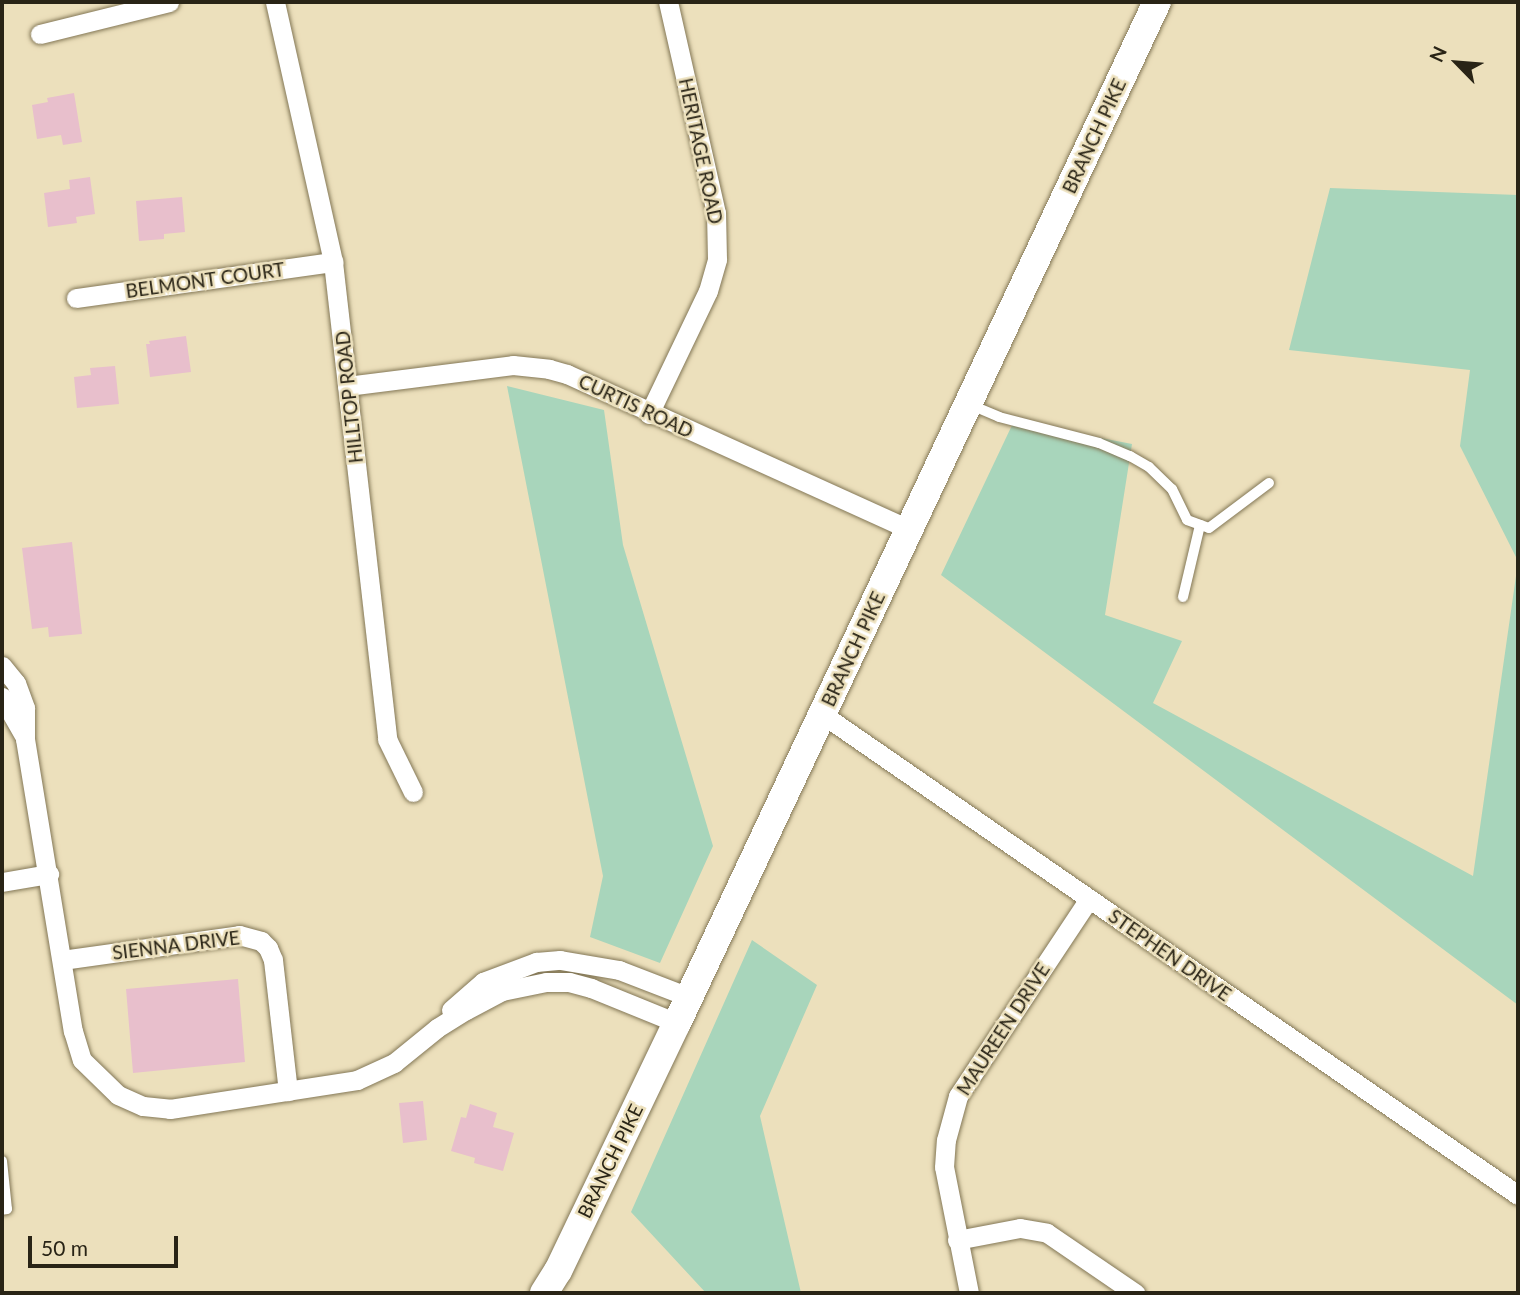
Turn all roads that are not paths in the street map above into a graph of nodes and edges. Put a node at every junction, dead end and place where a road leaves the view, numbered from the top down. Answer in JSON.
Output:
{"nodes":[{"id":1,"x":169,"y":2,"type":"edge"},
{"id":2,"x":275,"y":2,"type":"edge"},
{"id":3,"x":668,"y":2,"type":"edge"},
{"id":4,"x":1157,"y":2,"type":"edge"},
{"id":5,"x":40,"y":34,"type":"dead end"},
{"id":6,"x":333,"y":262,"type":"junction"},
{"id":7,"x":76,"y":298,"type":"dead end"},
{"id":8,"x":348,"y":386,"type":"junction"},
{"id":9,"x":968,"y":404,"type":"junction"},
{"id":10,"x":649,"y":414,"type":"junction"},
{"id":11,"x":1269,"y":483,"type":"dead end"},
{"id":12,"x":1200,"y":525,"type":"junction"},
{"id":13,"x":908,"y":529,"type":"junction"},
{"id":14,"x":1183,"y":597,"type":"dead end"},
{"id":15,"x":2,"y":666,"type":"edge"},
{"id":16,"x":2,"y":697,"type":"edge"},
{"id":17,"x":822,"y":714,"type":"junction"},
{"id":18,"x":25,"y":738,"type":"junction"},
{"id":19,"x":413,"y":792,"type":"dead end"},
{"id":20,"x":49,"y":874,"type":"junction"},
{"id":21,"x":2,"y":882,"type":"edge"},
{"id":22,"x":1089,"y":899,"type":"junction"},
{"id":23,"x":62,"y":960,"type":"junction"},
{"id":24,"x":689,"y":997,"type":"junction"},
{"id":25,"x":677,"y":1023,"type":"junction"},
{"id":26,"x":437,"y":1028,"type":"junction"},
{"id":27,"x":288,"y":1091,"type":"junction"},
{"id":28,"x":2,"y":1161,"type":"edge"},
{"id":29,"x":1518,"y":1195,"type":"edge"},
{"id":30,"x":2,"y":1210,"type":"edge"},
{"id":31,"x":957,"y":1240,"type":"junction"},
{"id":32,"x":544,"y":1293,"type":"edge"},
{"id":33,"x":969,"y":1293,"type":"edge"},
{"id":34,"x":1135,"y":1293,"type":"edge"}],
"edges":[{"from":1,"to":5,"type":"street"},
{"from":2,"to":6,"type":"street","name":"HILLTOP ROAD"},
{"from":3,"to":10,"type":"street","name":"HERITAGE ROAD"},
{"from":4,"to":9,"type":"street","name":"BRANCH PIKE"},
{"from":6,"to":7,"type":"street","name":"BELMONT COURT"},
{"from":6,"to":8,"type":"street","name":"HILLTOP ROAD"},
{"from":8,"to":10,"type":"street","name":"CURTIS ROAD"},
{"from":8,"to":19,"type":"street","name":"HILLTOP ROAD"},
{"from":9,"to":12,"type":"lane"},
{"from":9,"to":13,"type":"street","name":"BRANCH PIKE"},
{"from":10,"to":13,"type":"street","name":"CURTIS ROAD"},
{"from":11,"to":12,"type":"lane"},
{"from":12,"to":14,"type":"lane"},
{"from":13,"to":17,"type":"street","name":"BRANCH PIKE"},
{"from":15,"to":18,"type":"street"},
{"from":16,"to":18,"type":"street"},
{"from":17,"to":22,"type":"street","name":"STEPHEN DRIVE"},
{"from":17,"to":24,"type":"street","name":"BRANCH PIKE"},
{"from":18,"to":20,"type":"street"},
{"from":20,"to":21,"type":"street"},
{"from":20,"to":23,"type":"street"},
{"from":22,"to":29,"type":"street","name":"STEPHEN DRIVE"},
{"from":22,"to":31,"type":"street","name":"MAUREEN DRIVE"},
{"from":23,"to":27,"type":"street"},
{"from":23,"to":27,"type":"street","name":"SIENNA DRIVE"},
{"from":24,"to":25,"type":"street","name":"BRANCH PIKE"},
{"from":24,"to":26,"type":"street"},
{"from":25,"to":26,"type":"street"},
{"from":25,"to":32,"type":"street","name":"BRANCH PIKE"},
{"from":26,"to":27,"type":"street"},
{"from":28,"to":30,"type":"lane"},
{"from":31,"to":33,"type":"street","name":"MAUREEN DRIVE"},
{"from":31,"to":34,"type":"street"}]}
